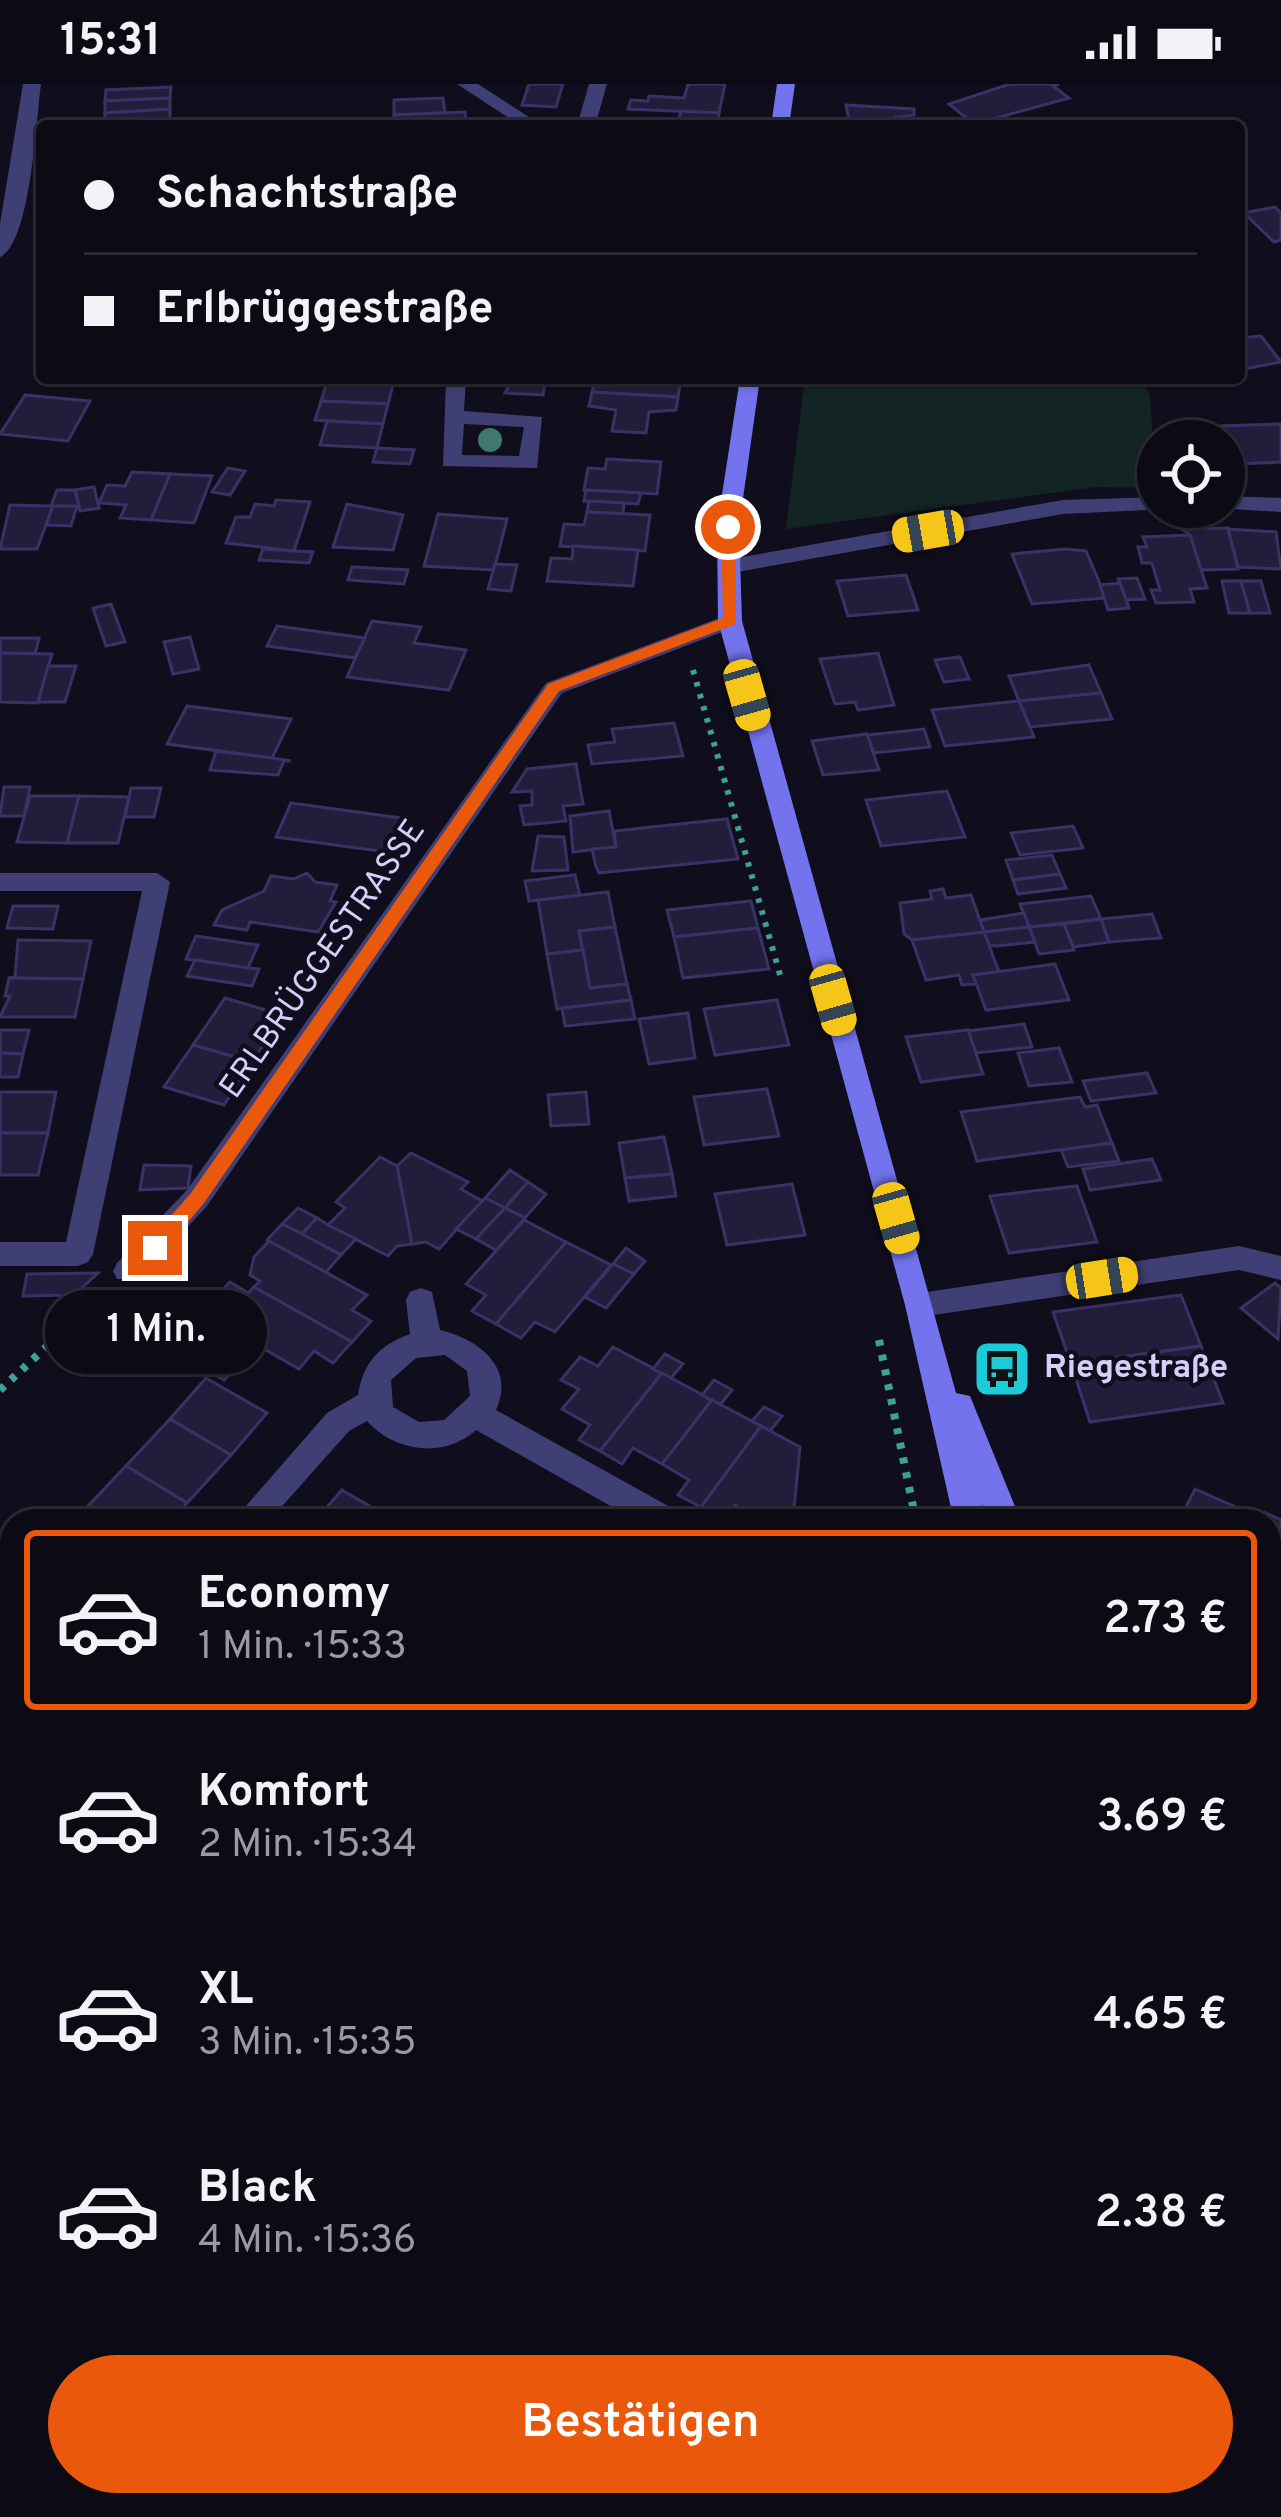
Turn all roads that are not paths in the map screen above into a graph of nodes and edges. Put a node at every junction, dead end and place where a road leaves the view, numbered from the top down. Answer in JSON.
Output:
{"nodes":[{"id":1,"x":32,"y":84,"type":"edge"},
{"id":2,"x":466,"y":84,"type":"edge"},
{"id":3,"x":598,"y":84,"type":"edge"},
{"id":4,"x":786,"y":84,"type":"edge"},
{"id":5,"x":524,"y":120,"type":"edge"},
{"id":6,"x":588,"y":120,"type":"edge"},
{"id":7,"x":781,"y":120,"type":"edge"},
{"id":8,"x":8,"y":206,"type":"edge"},
{"id":9,"x":0,"y":251,"type":"edge"},
{"id":10,"x":456,"y":384,"type":"edge"},
{"id":11,"x":749,"y":384,"type":"edge"},
{"id":12,"x":457,"y":417,"type":"dead end"},
{"id":13,"x":1245,"y":504,"type":"edge"},
{"id":14,"x":1137,"y":505,"type":"edge"},
{"id":15,"x":1281,"y":506,"type":"edge"},
{"id":16,"x":731,"y":566,"type":"junction"},
{"id":17,"x":730,"y":621,"type":"junction"},
{"id":18,"x":0,"y":883,"type":"edge"},
{"id":19,"x":0,"y":1254,"type":"edge"},
{"id":20,"x":1281,"y":1268,"type":"edge"},
{"id":21,"x":128,"y":1270,"type":"road end"},
{"id":22,"x":421,"y":1300,"type":"dead end"},
{"id":23,"x":920,"y":1305,"type":"junction"},
{"id":24,"x":426,"y":1342,"type":"junction"},
{"id":25,"x":373,"y":1402,"type":"junction"},
{"id":26,"x":477,"y":1415,"type":"junction"},
{"id":27,"x":260,"y":1509,"type":"edge"},
{"id":28,"x":645,"y":1509,"type":"edge"},
{"id":29,"x":967,"y":1509,"type":"edge"},
{"id":30,"x":1000,"y":1509,"type":"edge"}],
"edges":[{"from":1,"to":8,"type":"street"},
{"from":2,"to":5,"type":"street"},
{"from":3,"to":6,"type":"street"},
{"from":4,"to":7,"type":"street"},
{"from":8,"to":9,"type":"street"},
{"from":10,"to":12,"type":"street"},
{"from":11,"to":16,"type":"street"},
{"from":13,"to":15,"type":"street"},
{"from":14,"to":16,"type":"street"},
{"from":16,"to":17,"type":"street"},
{"from":17,"to":21,"type":"street","name":"ERLBRÜGGESTRASSE"},
{"from":17,"to":23,"type":"street"},
{"from":18,"to":19,"type":"street"},
{"from":20,"to":23,"type":"street"},
{"from":22,"to":24,"type":"street"},
{"from":23,"to":29,"type":"street"},
{"from":23,"to":30,"type":"street"},
{"from":24,"to":25,"type":"street"},
{"from":24,"to":26,"type":"street"},
{"from":25,"to":26,"type":"street"},
{"from":25,"to":27,"type":"street"},
{"from":26,"to":28,"type":"street"}]}
